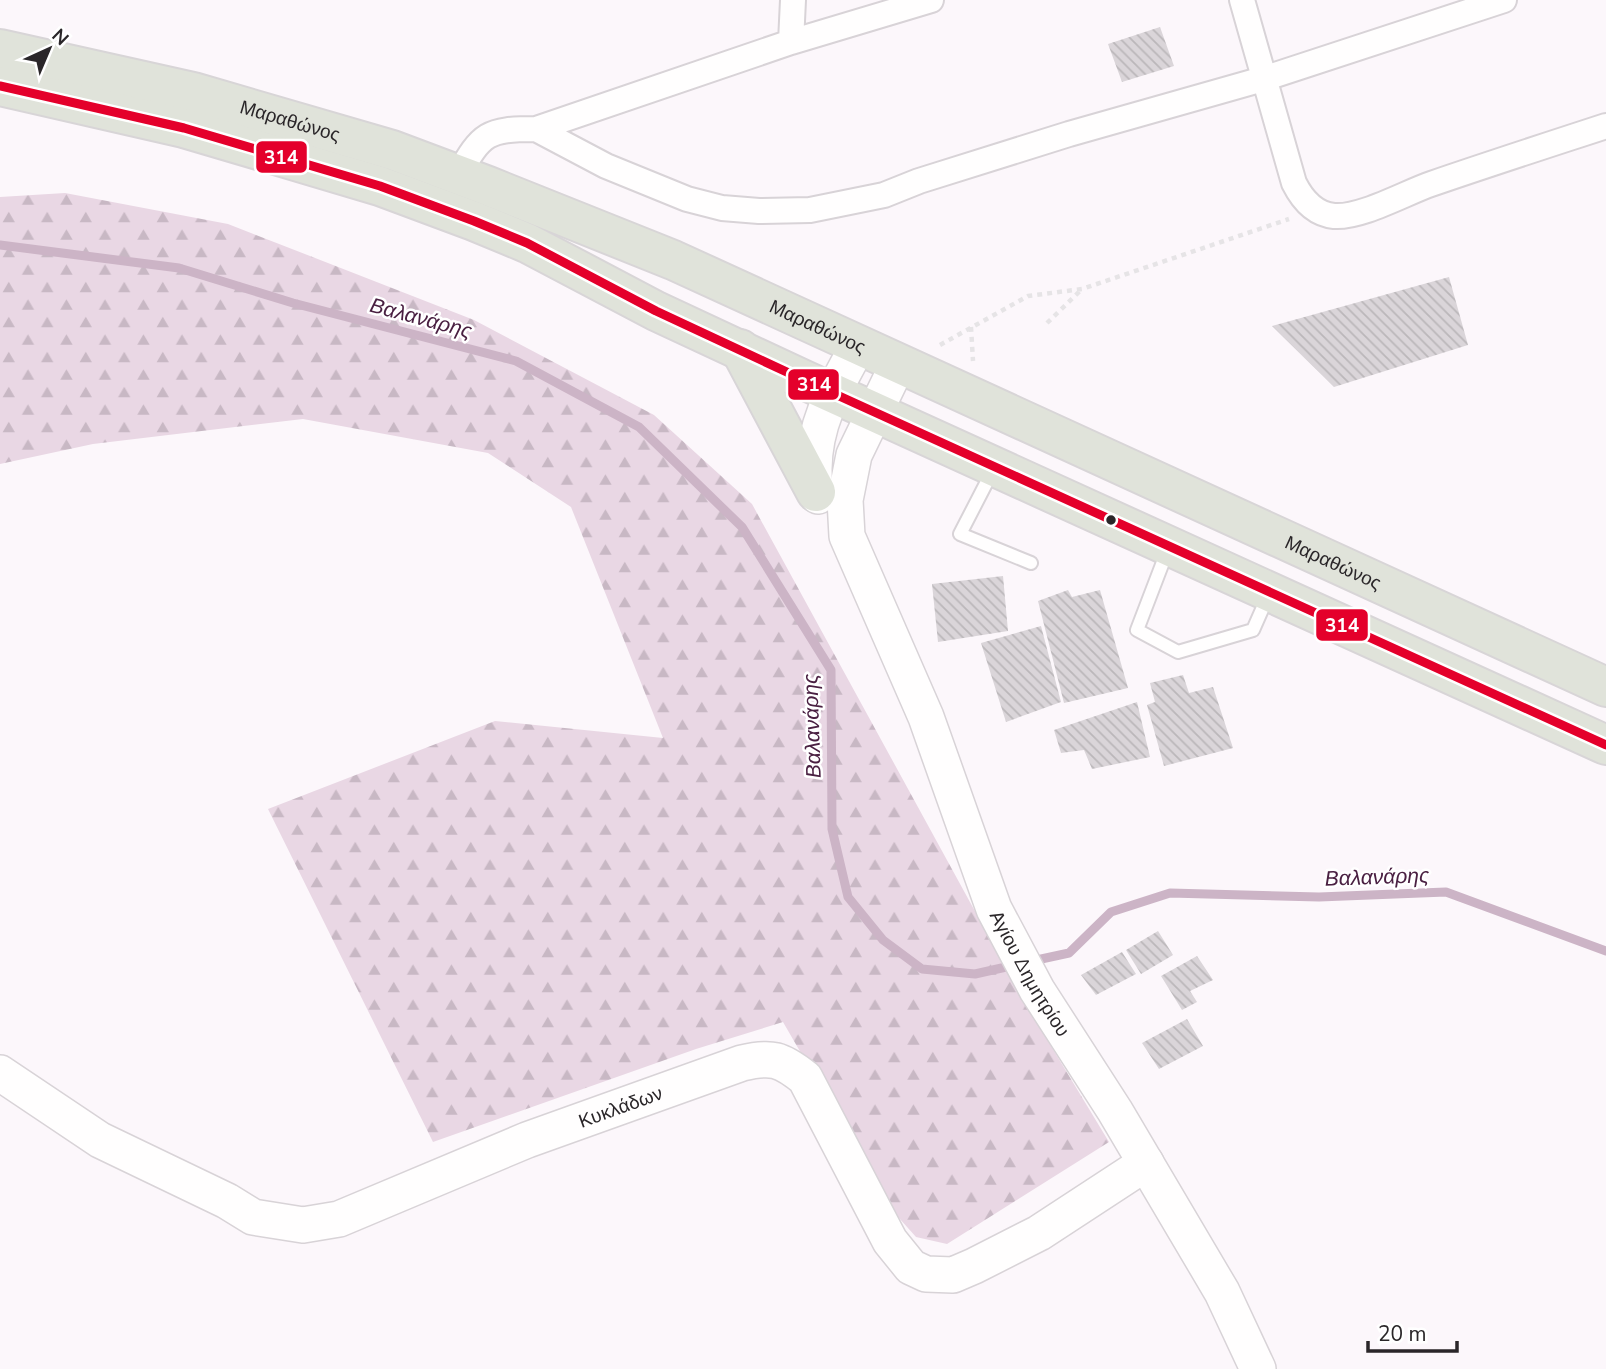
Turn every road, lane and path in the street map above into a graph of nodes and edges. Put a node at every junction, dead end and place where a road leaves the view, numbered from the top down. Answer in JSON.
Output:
{"nodes":[{"id":1,"x":793,"y":0,"type":"edge"},
{"id":2,"x":931,"y":0,"type":"edge"},
{"id":3,"x":1242,"y":0,"type":"edge"},
{"id":4,"x":1504,"y":0,"type":"edge"},
{"id":5,"x":791,"y":42,"type":"junction"},
{"id":6,"x":0,"y":49,"type":"edge"},
{"id":7,"x":1263,"y":79,"type":"junction"},
{"id":8,"x":0,"y":86,"type":"edge"},
{"id":9,"x":1606,"y":126,"type":"edge"},
{"id":10,"x":536,"y":129,"type":"junction"},
{"id":11,"x":458,"y":175,"type":"junction"},
{"id":12,"x":1316,"y":210,"type":"junction"},
{"id":13,"x":1082,"y":289,"type":"junction"},
{"id":14,"x":1047,"y":323,"type":"dead end"},
{"id":15,"x":858,"y":346,"type":"junction"},
{"id":16,"x":740,"y":349,"type":"junction"},
{"id":17,"x":908,"y":368,"type":"junction"},
{"id":18,"x":832,"y":392,"type":"junction"},
{"id":19,"x":873,"y":411,"type":"junction"},
{"id":20,"x":995,"y":466,"type":"junction"},
{"id":21,"x":816,"y":492,"type":"junction"},
{"id":22,"x":1170,"y":546,"type":"junction"},
{"id":23,"x":853,"y":553,"type":"junction"},
{"id":24,"x":1031,"y":563,"type":"dead end"},
{"id":25,"x":1270,"y":592,"type":"junction"},
{"id":26,"x":1606,"y":687,"type":"edge"},
{"id":27,"x":1606,"y":745,"type":"edge"},
{"id":28,"x":0,"y":1073,"type":"edge"},
{"id":29,"x":1146,"y":1163,"type":"junction"},
{"id":30,"x":1258,"y":1369,"type":"edge"}],
"edges":[{"from":1,"to":5,"type":"street"},
{"from":2,"to":5,"type":"street"},
{"from":3,"to":7,"type":"street"},
{"from":4,"to":7,"type":"street"},
{"from":5,"to":10,"type":"street"},
{"from":6,"to":11,"type":"main road","name":"Μαραθώνος"},
{"from":7,"to":10,"type":"street"},
{"from":7,"to":12,"type":"street"},
{"from":8,"to":16,"type":"main road","name":"Μαραθώνος"},
{"from":9,"to":12,"type":"street"},
{"from":10,"to":11,"type":"street"},
{"from":11,"to":15,"type":"main road","name":"Μαραθώνος"},
{"from":12,"to":13,"type":"path"},
{"from":13,"to":14,"type":"path"},
{"from":13,"to":17,"type":"path"},
{"from":15,"to":17,"type":"main road","name":"Μαραθώνος"},
{"from":15,"to":18,"type":"street"},
{"from":16,"to":18,"type":"main road","name":"Μαραθώνος"},
{"from":16,"to":21,"type":"main road"},
{"from":17,"to":19,"type":"street","name":"Αγίου Δημητρίου"},
{"from":17,"to":26,"type":"main road","name":"Μαραθώνος"},
{"from":18,"to":19,"type":"main road","name":"Μαραθώνος"},
{"from":18,"to":21,"type":"street"},
{"from":19,"to":20,"type":"main road","name":"Μαραθώνος"},
{"from":19,"to":23,"type":"street","name":"Αγίου Δημητρίου"},
{"from":20,"to":22,"type":"main road","name":"Μαραθώνος"},
{"from":20,"to":24,"type":"lane"},
{"from":21,"to":23,"type":"street","name":"Αγίου Δημητρίου"},
{"from":22,"to":25,"type":"main road","name":"Μαραθώνος"},
{"from":22,"to":25,"type":"lane"},
{"from":23,"to":29,"type":"street","name":"Αγίου Δημητρίου"},
{"from":25,"to":27,"type":"main road","name":"Μαραθώνος"},
{"from":28,"to":29,"type":"street","name":"Κυκλάδων"},
{"from":29,"to":30,"type":"street","name":"Αγίου Δημητρίου"}]}
